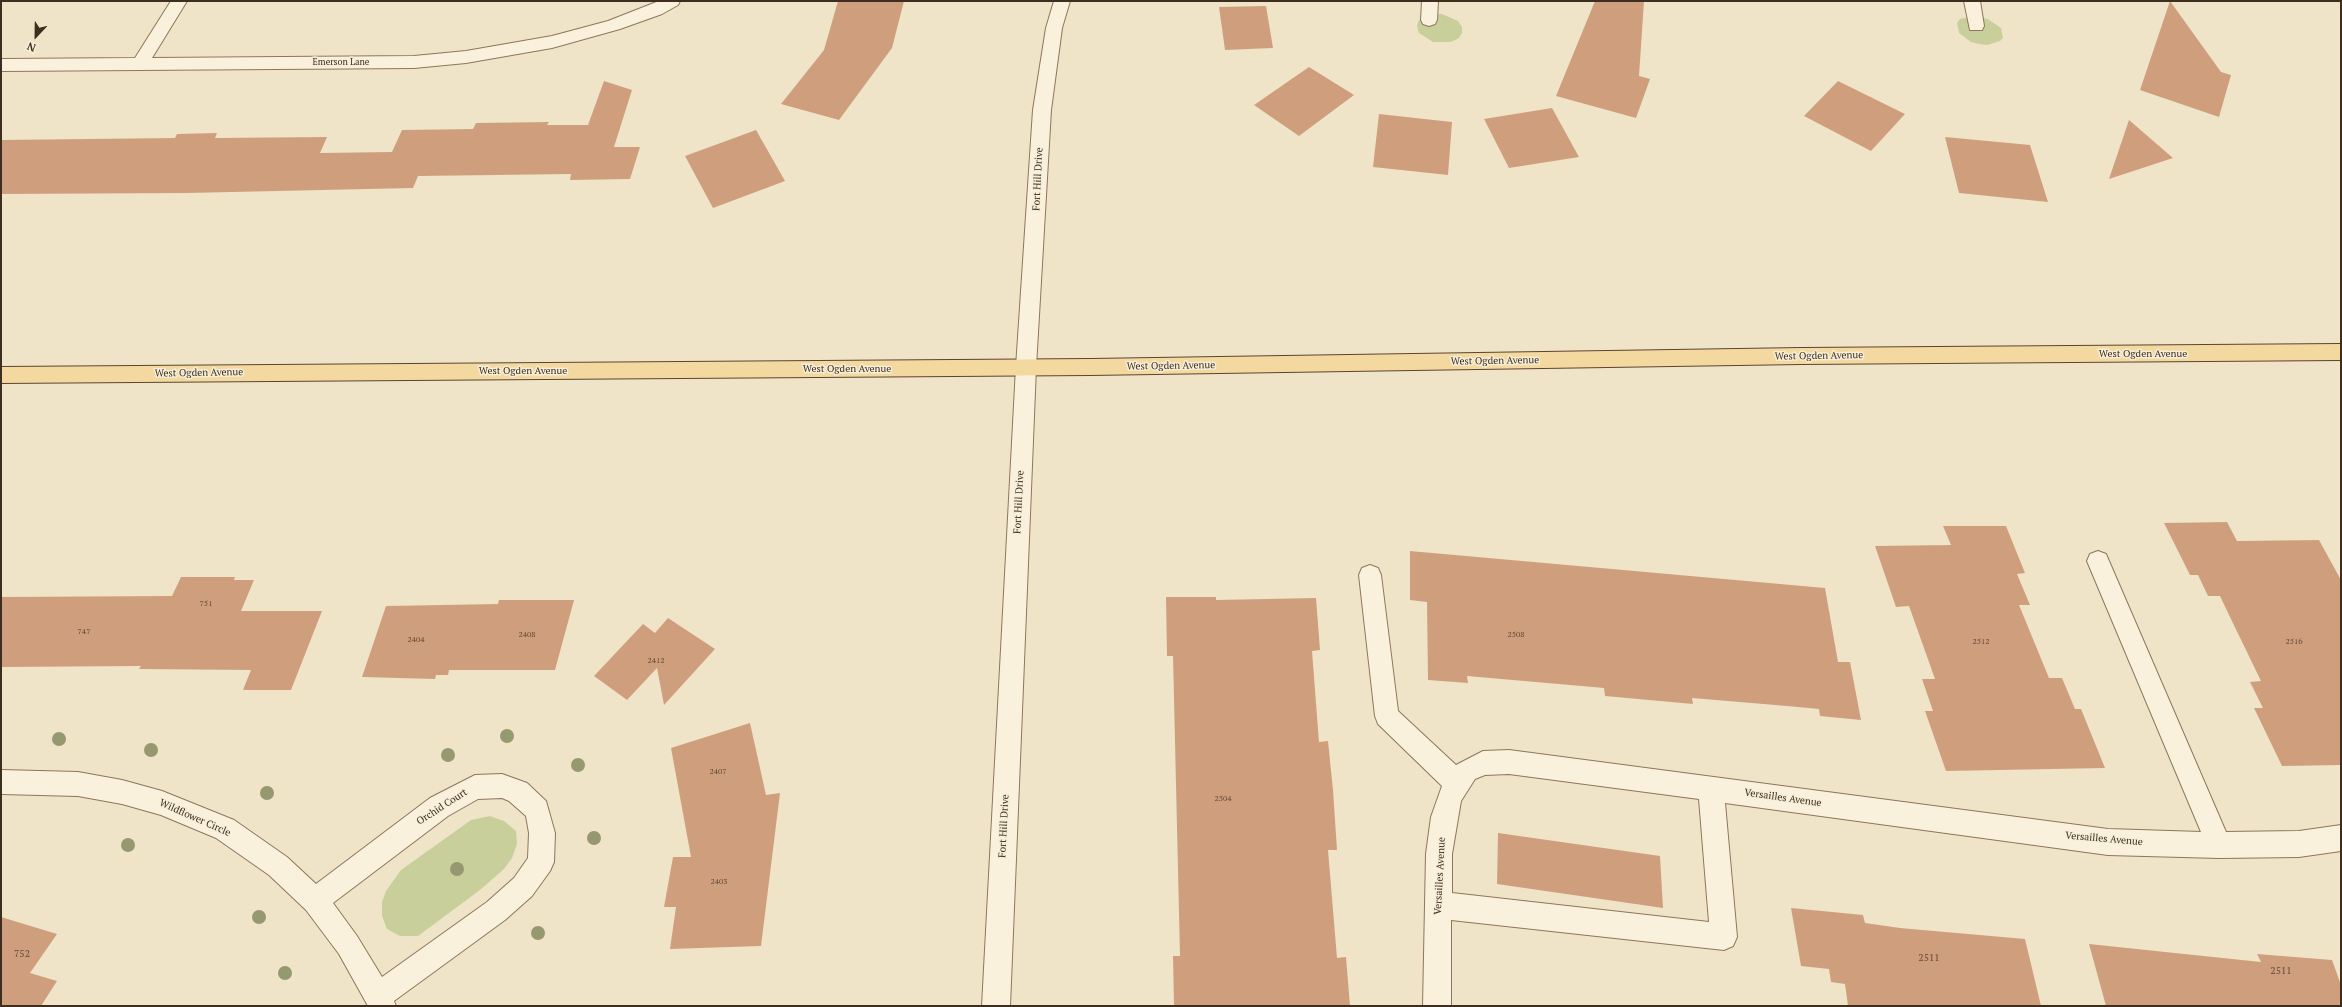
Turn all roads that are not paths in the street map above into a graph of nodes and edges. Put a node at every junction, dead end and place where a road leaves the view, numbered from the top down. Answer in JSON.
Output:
{"nodes":[{"id":1,"x":179,"y":1,"type":"edge"},
{"id":2,"x":672,"y":1,"type":"edge"},
{"id":3,"x":1062,"y":1,"type":"edge"},
{"id":4,"x":1430,"y":1,"type":"edge"},
{"id":5,"x":1972,"y":1,"type":"edge"},
{"id":6,"x":1429,"y":20,"type":"dead end"},
{"id":7,"x":1976,"y":26,"type":"dead end"},
{"id":8,"x":140,"y":64,"type":"junction"},
{"id":9,"x":1,"y":65,"type":"edge"},
{"id":10,"x":2341,"y":352,"type":"edge"},
{"id":11,"x":1026,"y":367,"type":"junction"},
{"id":12,"x":1,"y":375,"type":"edge"},
{"id":13,"x":2098,"y":562,"type":"dead end"},
{"id":14,"x":1370,"y":575,"type":"dead end"},
{"id":15,"x":1,"y":782,"type":"edge"},
{"id":16,"x":1457,"y":783,"type":"junction"},
{"id":17,"x":1711,"y":789,"type":"junction"},
{"id":18,"x":2341,"y":838,"type":"edge"},
{"id":19,"x":2219,"y":845,"type":"junction"},
{"id":20,"x":315,"y":901,"type":"junction"},
{"id":21,"x":1438,"y":905,"type":"junction"},
{"id":22,"x":380,"y":1001,"type":"edge"},
{"id":23,"x":996,"y":1006,"type":"edge"},
{"id":24,"x":1437,"y":1006,"type":"edge"}],
"edges":[{"from":1,"to":8,"type":"street"},
{"from":2,"to":8,"type":"street","name":"Emerson Lane"},
{"from":3,"to":11,"type":"street","name":"Fort Hill Drive"},
{"from":4,"to":6,"type":"street"},
{"from":5,"to":7,"type":"street"},
{"from":8,"to":9,"type":"street","name":"Emerson Lane"},
{"from":10,"to":11,"type":"main road","name":"West Ogden Avenue"},
{"from":11,"to":12,"type":"main road","name":"West Ogden Avenue"},
{"from":11,"to":23,"type":"street","name":"Fort Hill Drive"},
{"from":13,"to":19,"type":"street"},
{"from":14,"to":16,"type":"street"},
{"from":15,"to":20,"type":"street","name":"Wildflower Circle"},
{"from":16,"to":17,"type":"street","name":"Versailles Avenue"},
{"from":16,"to":21,"type":"street","name":"Versailles Avenue"},
{"from":17,"to":19,"type":"street","name":"Versailles Avenue"},
{"from":17,"to":21,"type":"street"},
{"from":18,"to":19,"type":"street","name":"Versailles Avenue"},
{"from":20,"to":22,"type":"street","name":"Wildflower Circle"},
{"from":20,"to":22,"type":"street","name":"Orchid Court"},
{"from":21,"to":24,"type":"street","name":"Versailles Avenue"}]}
